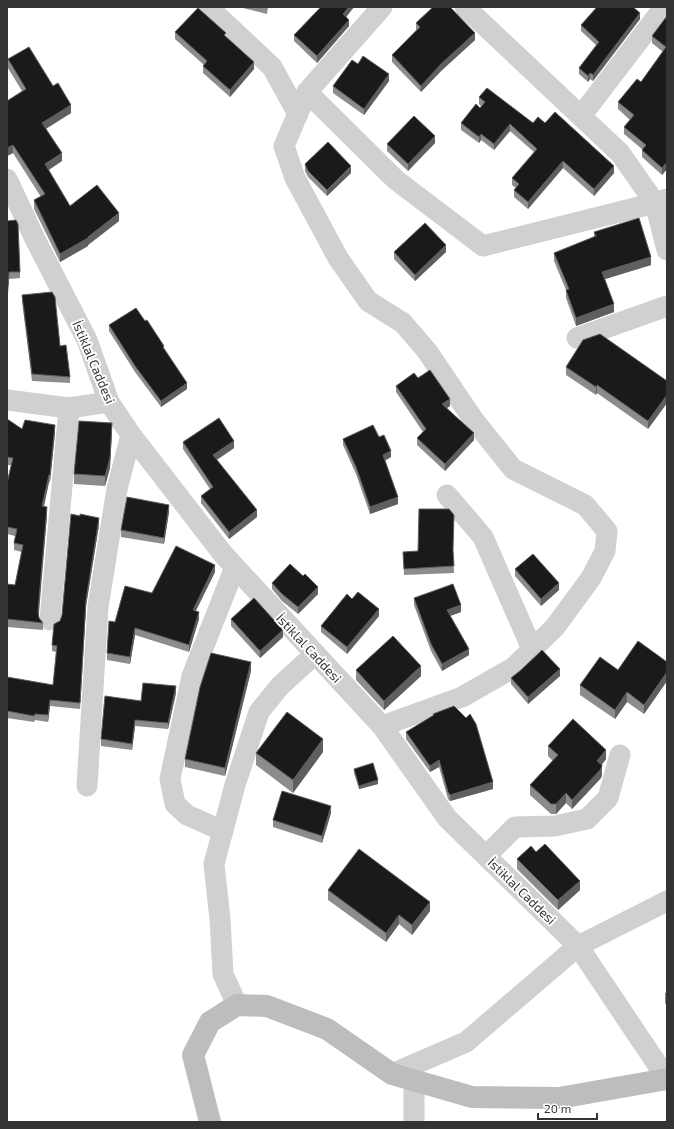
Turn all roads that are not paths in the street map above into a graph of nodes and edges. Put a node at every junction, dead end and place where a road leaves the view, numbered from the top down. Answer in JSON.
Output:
{"nodes":[{"id":1,"x":208,"y":7,"type":"edge"},
{"id":2,"x":382,"y":7,"type":"edge"},
{"id":3,"x":465,"y":7,"type":"edge"},
{"id":4,"x":659,"y":14,"type":"dead end"},
{"id":5,"x":307,"y":92,"type":"junction"},
{"id":6,"x":298,"y":114,"type":"junction"},
{"id":7,"x":581,"y":116,"type":"junction"},
{"id":8,"x":7,"y":179,"type":"edge"},
{"id":9,"x":661,"y":201,"type":"edge"},
{"id":10,"x":667,"y":250,"type":"edge"},
{"id":11,"x":667,"y":306,"type":"edge"},
{"id":12,"x":578,"y":338,"type":"dead end"},
{"id":13,"x":7,"y":400,"type":"edge"},
{"id":14,"x":109,"y":402,"type":"junction"},
{"id":15,"x":68,"y":408,"type":"junction"},
{"id":16,"x":131,"y":435,"type":"junction"},
{"id":17,"x":447,"y":495,"type":"dead end"},
{"id":18,"x":235,"y":567,"type":"junction"},
{"id":19,"x":50,"y":620,"type":"dead end"},
{"id":20,"x":532,"y":649,"type":"junction"},
{"id":21,"x":315,"y":654,"type":"junction"},
{"id":22,"x":382,"y":726,"type":"junction"},
{"id":23,"x":620,"y":755,"type":"dead end"},
{"id":24,"x":87,"y":786,"type":"dead end"},
{"id":25,"x":223,"y":831,"type":"junction"},
{"id":26,"x":486,"y":856,"type":"junction"},
{"id":27,"x":667,"y":901,"type":"edge"},
{"id":28,"x":578,"y":946,"type":"junction"},
{"id":29,"x":237,"y":1005,"type":"junction"},
{"id":30,"x":392,"y":1074,"type":"junction"},
{"id":31,"x":667,"y":1079,"type":"edge"},
{"id":32,"x":414,"y":1080,"type":"junction"},
{"id":33,"x":210,"y":1122,"type":"edge"},
{"id":34,"x":414,"y":1122,"type":"edge"}],
"edges":[{"from":1,"to":6,"type":"street"},
{"from":2,"to":5,"type":"street"},
{"from":3,"to":7,"type":"street"},
{"from":4,"to":7,"type":"street"},
{"from":5,"to":6,"type":"street"},
{"from":5,"to":9,"type":"street"},
{"from":6,"to":20,"type":"street"},
{"from":7,"to":9,"type":"street"},
{"from":8,"to":14,"type":"street","name":"İstiklal Caddesi"},
{"from":9,"to":10,"type":"street"},
{"from":11,"to":12,"type":"street"},
{"from":13,"to":15,"type":"street"},
{"from":14,"to":15,"type":"street"},
{"from":14,"to":16,"type":"street","name":"İstiklal Caddesi"},
{"from":15,"to":19,"type":"street"},
{"from":16,"to":18,"type":"street","name":"İstiklal Caddesi"},
{"from":16,"to":24,"type":"street"},
{"from":17,"to":20,"type":"street"},
{"from":18,"to":21,"type":"street","name":"İstiklal Caddesi"},
{"from":18,"to":25,"type":"street"},
{"from":20,"to":22,"type":"street"},
{"from":21,"to":22,"type":"street","name":"İstiklal Caddesi"},
{"from":21,"to":25,"type":"street"},
{"from":22,"to":26,"type":"street","name":"İstiklal Caddesi"},
{"from":23,"to":26,"type":"street"},
{"from":25,"to":29,"type":"street"},
{"from":26,"to":28,"type":"street","name":"İstiklal Caddesi"},
{"from":27,"to":28,"type":"street"},
{"from":28,"to":30,"type":"street"},
{"from":28,"to":31,"type":"street","name":"İstiklal Caddesi"},
{"from":29,"to":30,"type":"street"},
{"from":29,"to":33,"type":"street"},
{"from":30,"to":32,"type":"street"},
{"from":31,"to":32,"type":"street"},
{"from":32,"to":34,"type":"street"}]}
